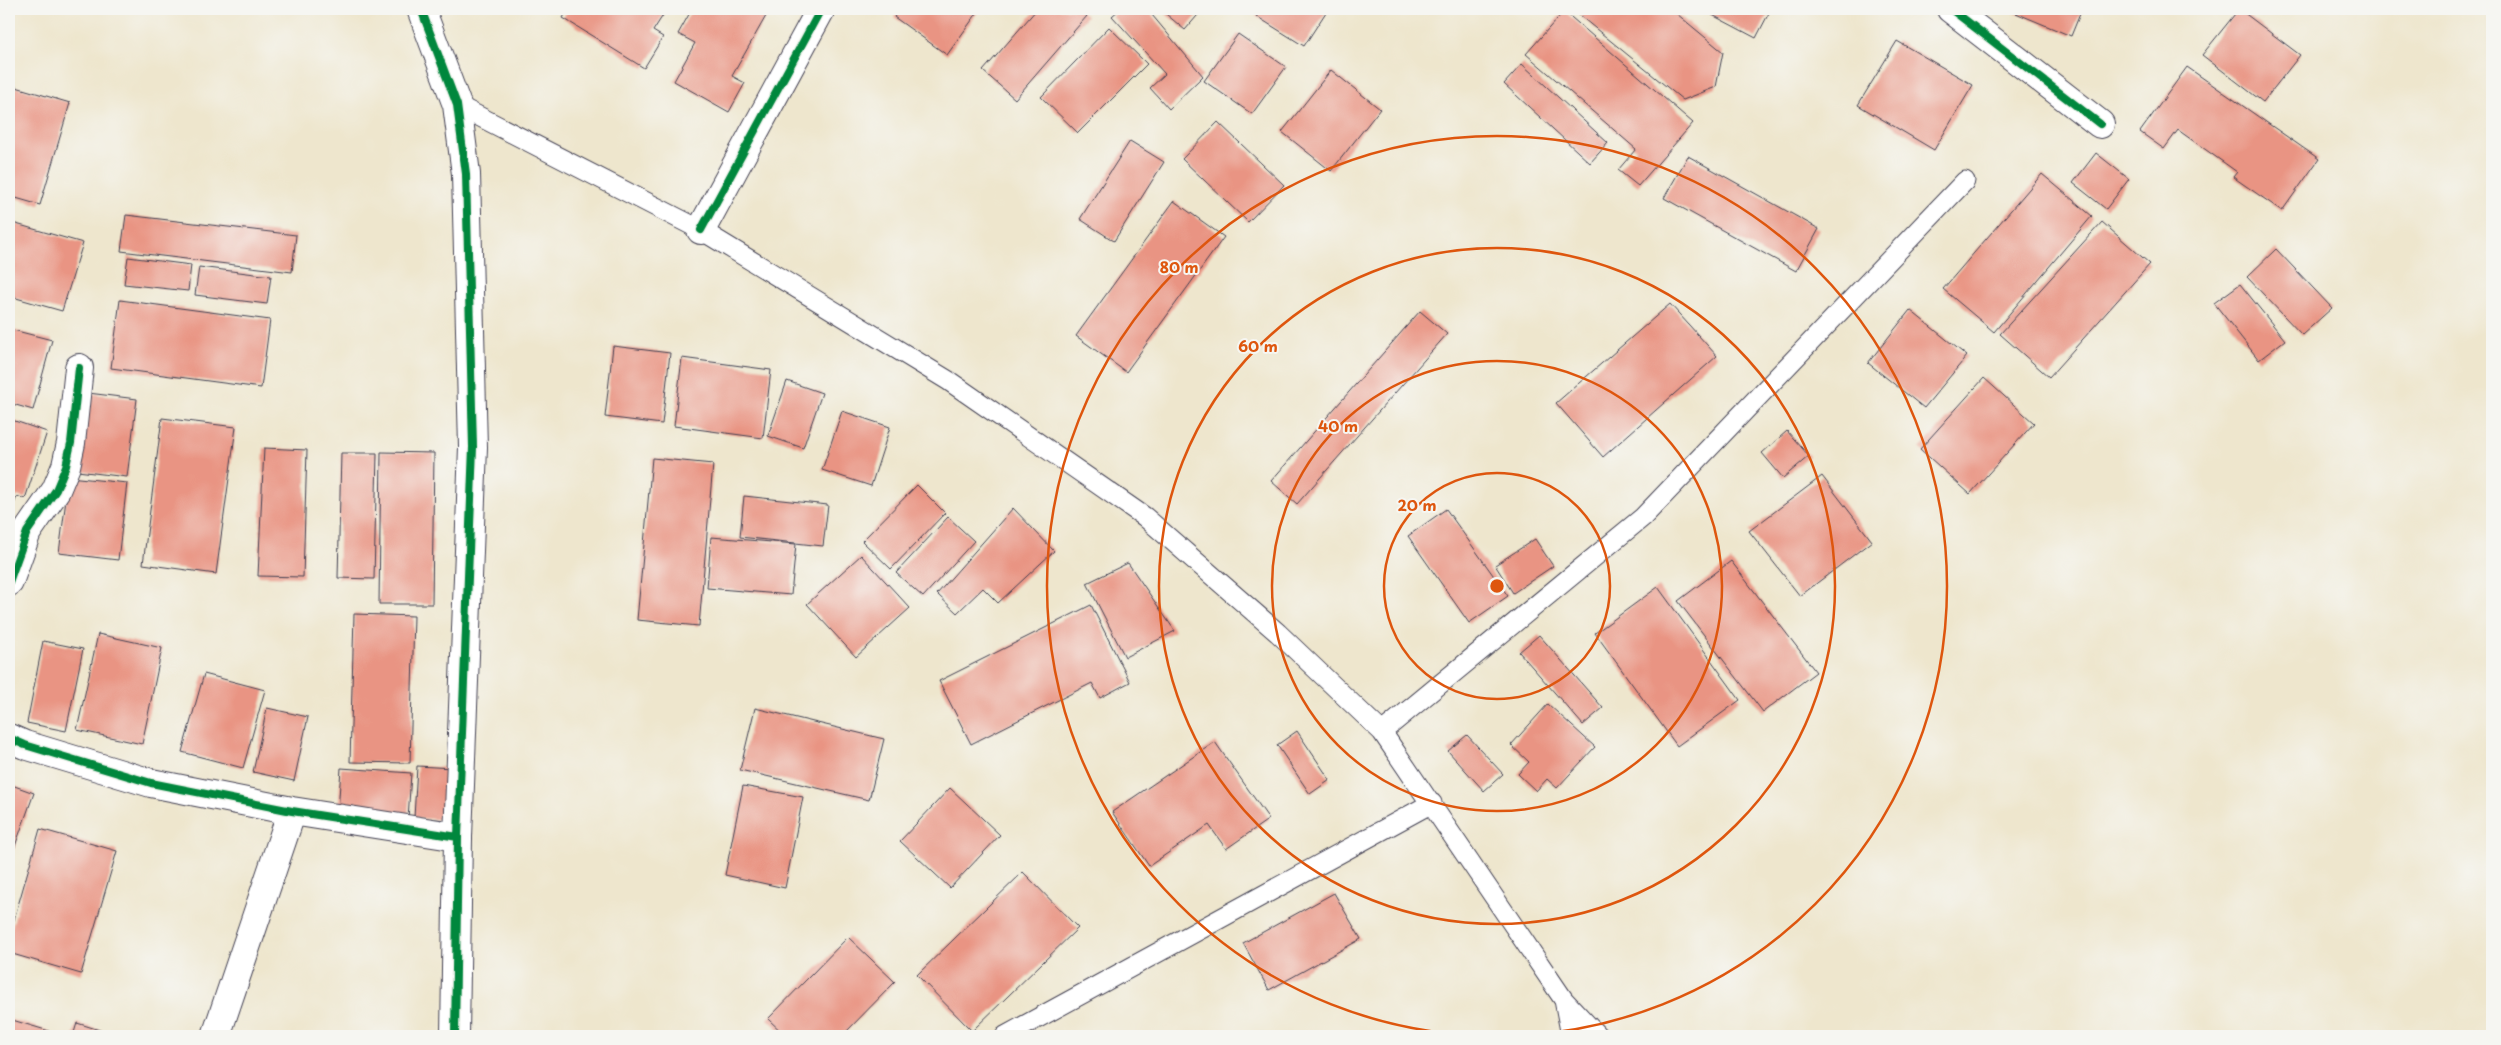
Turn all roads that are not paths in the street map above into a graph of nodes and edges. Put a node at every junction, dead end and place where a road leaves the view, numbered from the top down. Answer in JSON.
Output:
{"nodes":[{"id":1,"x":421,"y":9,"type":"edge"},
{"id":2,"x":821,"y":9,"type":"edge"},
{"id":3,"x":1951,"y":9,"type":"edge"},
{"id":4,"x":457,"y":105,"type":"junction"},
{"id":5,"x":2100,"y":124,"type":"dead end"},
{"id":6,"x":1965,"y":181,"type":"dead end"},
{"id":7,"x":701,"y":230,"type":"junction"},
{"id":8,"x":79,"y":368,"type":"dead end"},
{"id":9,"x":9,"y":582,"type":"edge"},
{"id":10,"x":1382,"y":732,"type":"junction"},
{"id":11,"x":9,"y":738,"type":"edge"},
{"id":12,"x":1432,"y":803,"type":"junction"},
{"id":13,"x":292,"y":811,"type":"junction"},
{"id":14,"x":458,"y":837,"type":"junction"},
{"id":15,"x":1564,"y":1000,"type":"junction"},
{"id":16,"x":216,"y":1036,"type":"edge"},
{"id":17,"x":455,"y":1036,"type":"edge"},
{"id":18,"x":1005,"y":1036,"type":"edge"},
{"id":19,"x":1571,"y":1036,"type":"edge"},
{"id":20,"x":1598,"y":1036,"type":"edge"}],
"edges":[{"from":1,"to":4,"type":"street"},
{"from":2,"to":7,"type":"street"},
{"from":3,"to":5,"type":"street"},
{"from":4,"to":7,"type":"lane"},
{"from":4,"to":14,"type":"street"},
{"from":6,"to":10,"type":"lane"},
{"from":7,"to":10,"type":"lane"},
{"from":8,"to":9,"type":"street"},
{"from":10,"to":12,"type":"lane"},
{"from":11,"to":13,"type":"street"},
{"from":12,"to":15,"type":"lane"},
{"from":12,"to":18,"type":"lane"},
{"from":13,"to":14,"type":"street"},
{"from":13,"to":16,"type":"street"},
{"from":14,"to":17,"type":"street"},
{"from":15,"to":19,"type":"lane"},
{"from":15,"to":20,"type":"lane"}]}
